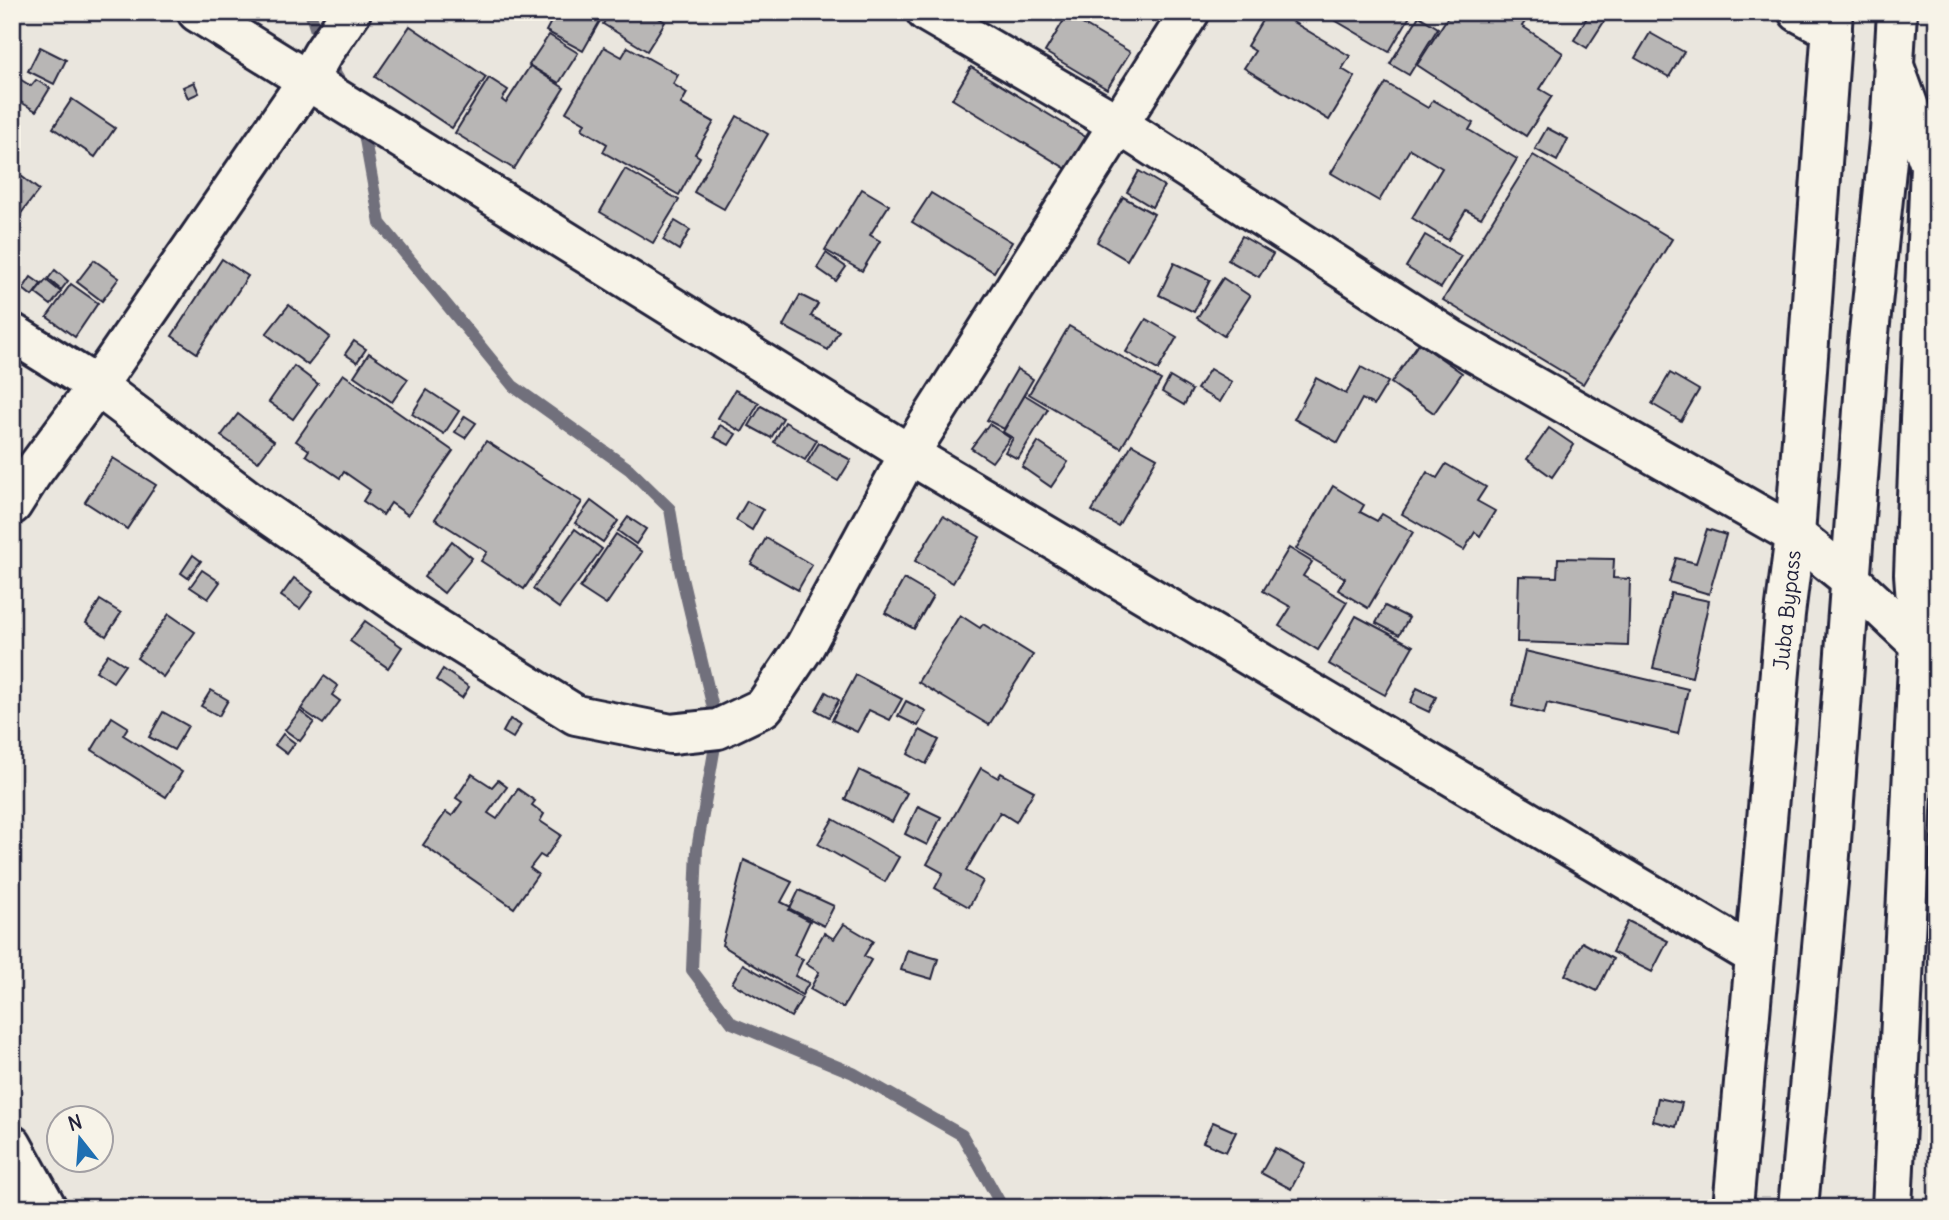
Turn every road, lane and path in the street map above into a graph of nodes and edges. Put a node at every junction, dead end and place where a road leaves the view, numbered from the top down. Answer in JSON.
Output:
{"nodes":[{"id":1,"x":197,"y":12,"type":"edge"},
{"id":2,"x":351,"y":12,"type":"edge"},
{"id":3,"x":926,"y":12,"type":"edge"},
{"id":4,"x":1190,"y":12,"type":"edge"},
{"id":5,"x":1798,"y":12,"type":"edge"},
{"id":6,"x":1896,"y":12,"type":"edge"},
{"id":7,"x":1833,"y":21,"type":"edge"},
{"id":8,"x":1894,"y":63,"type":"junction"},
{"id":9,"x":307,"y":81,"type":"junction"},
{"id":10,"x":1118,"y":124,"type":"junction"},
{"id":11,"x":12,"y":333,"type":"edge"},
{"id":12,"x":97,"y":386,"type":"junction"},
{"id":13,"x":909,"y":454,"type":"junction"},
{"id":14,"x":12,"y":505,"type":"edge"},
{"id":15,"x":1795,"y":535,"type":"junction"},
{"id":16,"x":1851,"y":579,"type":"junction"},
{"id":17,"x":1928,"y":644,"type":"edge"},
{"id":18,"x":1755,"y":956,"type":"junction"},
{"id":19,"x":12,"y":1145,"type":"edge"},
{"id":20,"x":47,"y":1208,"type":"edge"},
{"id":21,"x":1734,"y":1208,"type":"edge"},
{"id":22,"x":1797,"y":1208,"type":"edge"},
{"id":23,"x":1892,"y":1208,"type":"edge"}],
"edges":[{"from":1,"to":9,"type":"street"},
{"from":2,"to":9,"type":"street"},
{"from":3,"to":10,"type":"street"},
{"from":4,"to":10,"type":"street"},
{"from":5,"to":7,"type":"street"},
{"from":6,"to":8,"type":"street"},
{"from":7,"to":15,"type":"street","name":"Juba Bypass"},
{"from":8,"to":16,"type":"street"},
{"from":8,"to":17,"type":"street"},
{"from":9,"to":12,"type":"street"},
{"from":9,"to":13,"type":"street"},
{"from":10,"to":13,"type":"street"},
{"from":10,"to":15,"type":"street"},
{"from":11,"to":12,"type":"street"},
{"from":12,"to":13,"type":"street"},
{"from":12,"to":14,"type":"street"},
{"from":13,"to":18,"type":"street"},
{"from":15,"to":16,"type":"street"},
{"from":15,"to":18,"type":"street","name":"Juba Bypass"},
{"from":16,"to":17,"type":"street"},
{"from":16,"to":22,"type":"street"},
{"from":17,"to":23,"type":"street"},
{"from":18,"to":21,"type":"street","name":"Juba Bypass"},
{"from":19,"to":20,"type":"street"}]}
